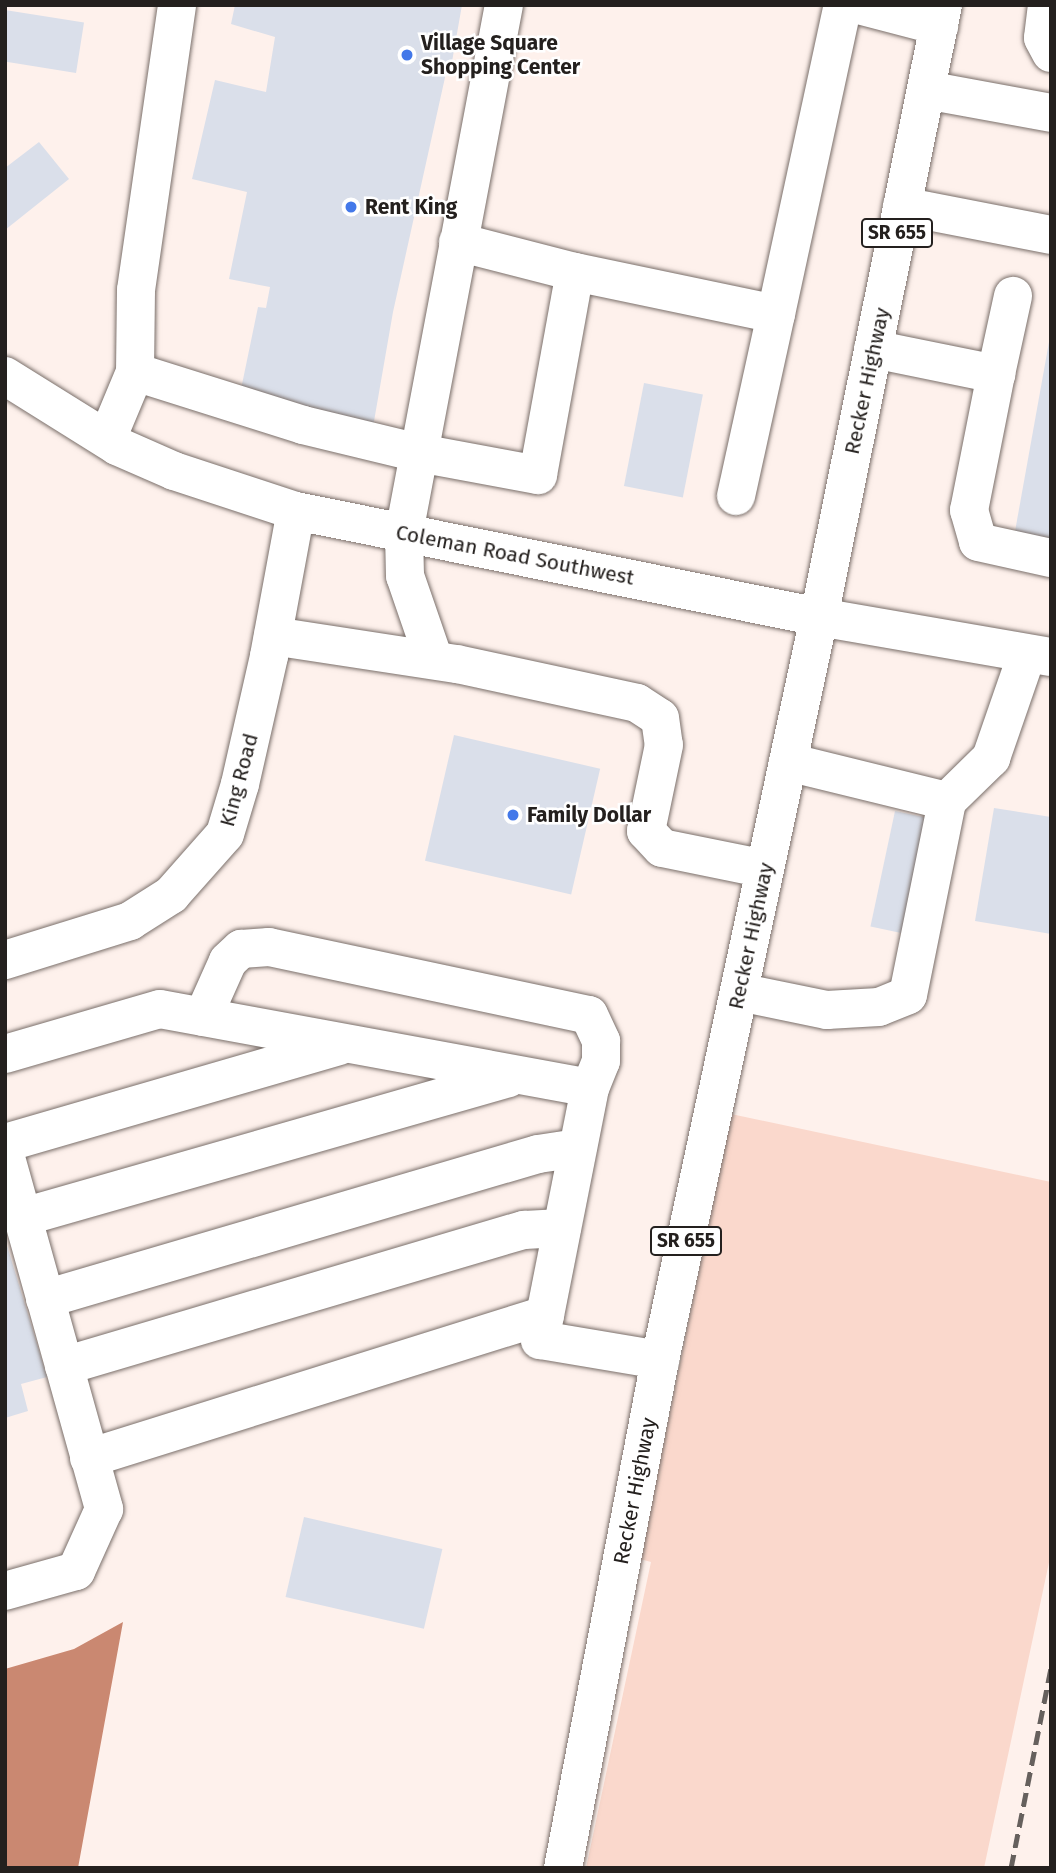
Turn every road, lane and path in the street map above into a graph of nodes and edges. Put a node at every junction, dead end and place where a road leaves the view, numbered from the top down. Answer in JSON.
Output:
{"nodes":[{"id":1,"x":177,"y":5,"type":"edge"},
{"id":2,"x":505,"y":5,"type":"edge"},
{"id":3,"x":843,"y":5,"type":"edge"},
{"id":4,"x":859,"y":5,"type":"edge"},
{"id":5,"x":1047,"y":5,"type":"edge"},
{"id":6,"x":941,"y":15,"type":"edge"},
{"id":7,"x":1051,"y":53,"type":"edge"},
{"id":8,"x":926,"y":90,"type":"junction"},
{"id":9,"x":1051,"y":113,"type":"edge"},
{"id":10,"x":902,"y":206,"type":"junction"},
{"id":11,"x":1051,"y":234,"type":"edge"},
{"id":12,"x":458,"y":242,"type":"junction"},
{"id":13,"x":575,"y":272,"type":"junction"},
{"id":14,"x":1013,"y":296,"type":"dead end"},
{"id":15,"x":776,"y":314,"type":"junction"},
{"id":16,"x":873,"y":349,"type":"junction"},
{"id":17,"x":135,"y":372,"type":"junction"},
{"id":18,"x":996,"y":373,"type":"junction"},
{"id":19,"x":5,"y":376,"type":"edge"},
{"id":20,"x":107,"y":439,"type":"junction"},
{"id":21,"x":419,"y":453,"type":"junction"},
{"id":22,"x":736,"y":496,"type":"dead end"},
{"id":23,"x":296,"y":511,"type":"junction"},
{"id":24,"x":404,"y":533,"type":"junction"},
{"id":25,"x":1051,"y":558,"type":"edge"},
{"id":26,"x":819,"y":617,"type":"junction"},
{"id":27,"x":273,"y":636,"type":"junction"},
{"id":28,"x":1039,"y":655,"type":"edge"},
{"id":29,"x":434,"y":660,"type":"junction"},
{"id":30,"x":788,"y":762,"type":"junction"},
{"id":31,"x":947,"y":801,"type":"junction"},
{"id":32,"x":765,"y":869,"type":"junction"},
{"id":33,"x":5,"y":960,"type":"edge"},
{"id":34,"x":739,"y":992,"type":"junction"},
{"id":35,"x":203,"y":1017,"type":"junction"},
{"id":36,"x":348,"y":1044,"type":"junction"},
{"id":37,"x":5,"y":1054,"type":"edge"},
{"id":38,"x":517,"y":1075,"type":"junction"},
{"id":39,"x":590,"y":1088,"type":"junction"},
{"id":40,"x":5,"y":1143,"type":"edge"},
{"id":41,"x":578,"y":1148,"type":"junction"},
{"id":42,"x":5,"y":1154,"type":"edge"},
{"id":43,"x":23,"y":1217,"type":"junction"},
{"id":44,"x":562,"y":1228,"type":"junction"},
{"id":45,"x":45,"y":1299,"type":"junction"},
{"id":46,"x":545,"y":1315,"type":"junction"},
{"id":47,"x":660,"y":1360,"type":"junction"},
{"id":48,"x":64,"y":1366,"type":"junction"},
{"id":49,"x":89,"y":1458,"type":"junction"},
{"id":50,"x":5,"y":1591,"type":"edge"},
{"id":51,"x":563,"y":1868,"type":"edge"}],
"edges":[{"from":1,"to":17,"type":"main road"},
{"from":2,"to":12,"type":"main road"},
{"from":3,"to":15,"type":"main road"},
{"from":4,"to":6,"type":"main road"},
{"from":5,"to":7,"type":"main road"},
{"from":6,"to":8,"type":"main road","name":"Recker Highway","number":"SR 655"},
{"from":8,"to":9,"type":"main road"},
{"from":8,"to":10,"type":"main road","name":"Recker Highway","number":"SR 655"},
{"from":10,"to":11,"type":"main road"},
{"from":10,"to":16,"type":"main road","name":"Recker Highway","number":"SR 655"},
{"from":12,"to":13,"type":"main road"},
{"from":12,"to":21,"type":"main road"},
{"from":13,"to":15,"type":"main road"},
{"from":13,"to":21,"type":"main road"},
{"from":14,"to":18,"type":"main road"},
{"from":15,"to":22,"type":"main road"},
{"from":16,"to":18,"type":"main road"},
{"from":16,"to":26,"type":"main road","name":"Recker Highway","number":"SR 655"},
{"from":17,"to":20,"type":"main road"},
{"from":17,"to":21,"type":"main road"},
{"from":18,"to":25,"type":"main road"},
{"from":19,"to":20,"type":"main road","name":"Coleman Road Southwest"},
{"from":20,"to":23,"type":"main road","name":"Coleman Road Southwest"},
{"from":21,"to":24,"type":"main road"},
{"from":23,"to":24,"type":"main road","name":"Coleman Road Southwest"},
{"from":23,"to":27,"type":"main road","name":"King Road"},
{"from":24,"to":26,"type":"main road","name":"Coleman Road Southwest"},
{"from":24,"to":29,"type":"main road"},
{"from":26,"to":28,"type":"main road","name":"Coleman Road Southwest"},
{"from":26,"to":30,"type":"main road","name":"Recker Highway","number":"SR 655"},
{"from":27,"to":29,"type":"main road"},
{"from":27,"to":33,"type":"main road","name":"King Road"},
{"from":28,"to":31,"type":"main road"},
{"from":29,"to":32,"type":"main road"},
{"from":30,"to":31,"type":"main road"},
{"from":30,"to":32,"type":"main road","name":"Recker Highway","number":"SR 655"},
{"from":31,"to":34,"type":"main road"},
{"from":32,"to":34,"type":"main road","name":"Recker Highway","number":"SR 655"},
{"from":34,"to":47,"type":"main road","name":"Recker Highway","number":"SR 655"},
{"from":35,"to":36,"type":"main road"},
{"from":35,"to":37,"type":"main road"},
{"from":35,"to":39,"type":"main road"},
{"from":36,"to":38,"type":"main road"},
{"from":36,"to":40,"type":"main road"},
{"from":38,"to":39,"type":"main road"},
{"from":38,"to":43,"type":"main road"},
{"from":39,"to":41,"type":"main road"},
{"from":41,"to":44,"type":"main road"},
{"from":41,"to":45,"type":"main road"},
{"from":42,"to":43,"type":"main road"},
{"from":43,"to":45,"type":"main road"},
{"from":44,"to":46,"type":"main road"},
{"from":44,"to":48,"type":"main road"},
{"from":45,"to":48,"type":"main road"},
{"from":46,"to":47,"type":"main road"},
{"from":46,"to":49,"type":"main road"},
{"from":47,"to":51,"type":"main road","name":"Recker Highway","number":"SR 655"},
{"from":48,"to":49,"type":"main road"},
{"from":49,"to":50,"type":"main road"}]}
